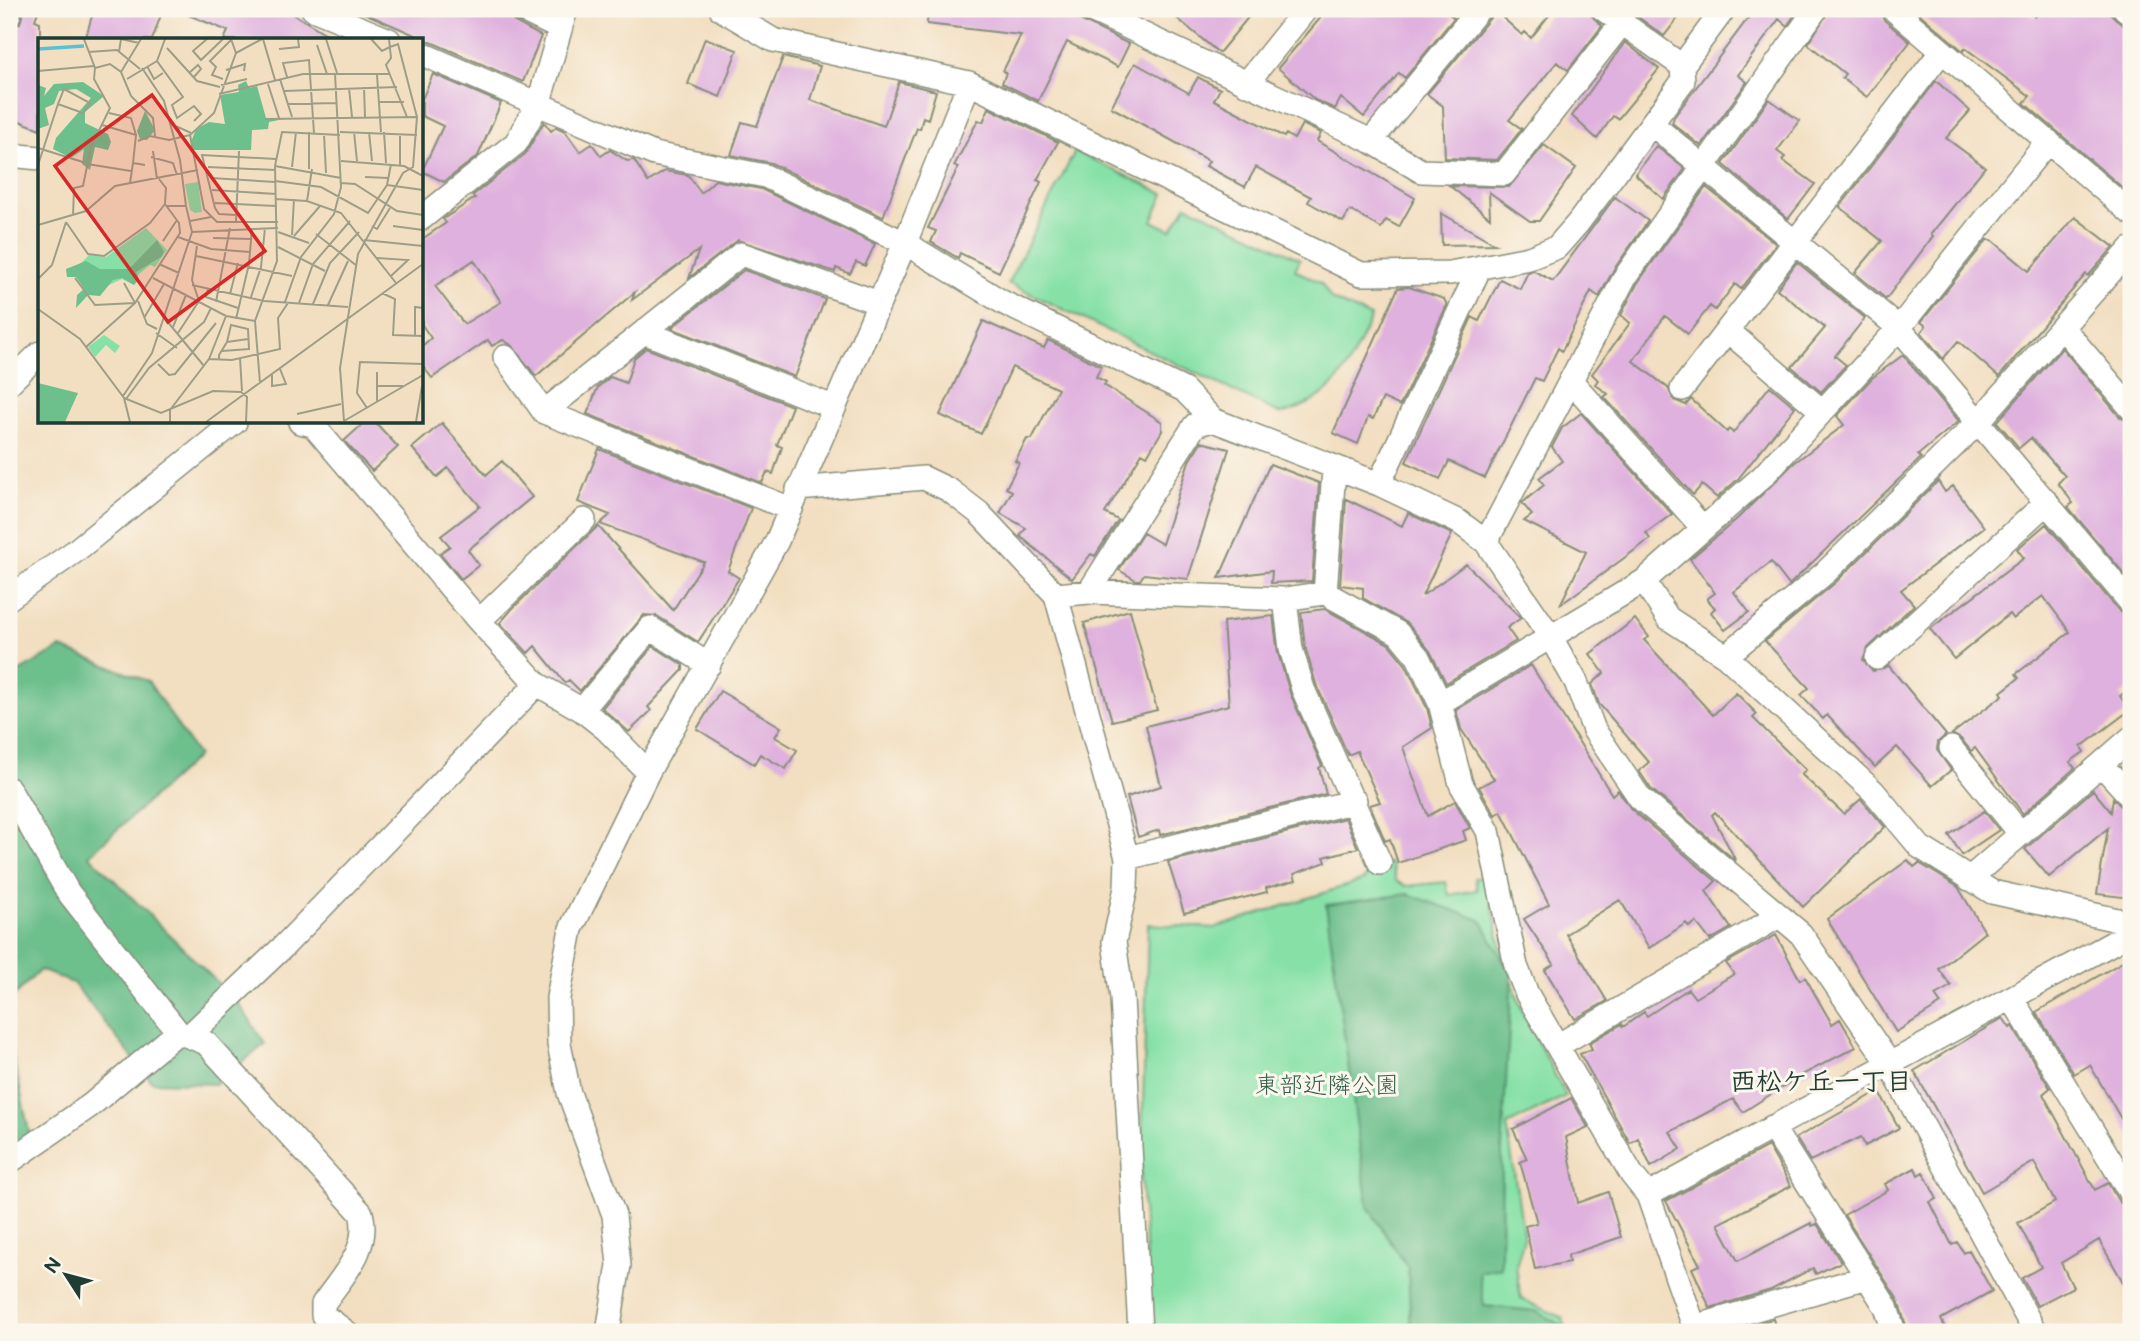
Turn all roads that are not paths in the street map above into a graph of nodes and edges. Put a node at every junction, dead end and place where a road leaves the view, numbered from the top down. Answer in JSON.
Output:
{"nodes":[{"id":1,"x":313,"y":9,"type":"edge"},
{"id":2,"x":520,"y":9,"type":"edge"},
{"id":3,"x":721,"y":9,"type":"edge"},
{"id":4,"x":1090,"y":9,"type":"edge"},
{"id":5,"x":1306,"y":9,"type":"edge"},
{"id":6,"x":1479,"y":9,"type":"edge"},
{"id":7,"x":1604,"y":9,"type":"edge"},
{"id":8,"x":1724,"y":9,"type":"edge"},
{"id":9,"x":1816,"y":9,"type":"edge"},
{"id":10,"x":1893,"y":9,"type":"edge"},
{"id":11,"x":2125,"y":9,"type":"edge"},
{"id":12,"x":2131,"y":14,"type":"edge"},
{"id":13,"x":1130,"y":17,"type":"edge"},
{"id":14,"x":563,"y":18,"type":"edge"},
{"id":15,"x":1622,"y":23,"type":"junction"},
{"id":16,"x":384,"y":38,"type":"edge"},
{"id":17,"x":1942,"y":51,"type":"junction"},
{"id":18,"x":424,"y":55,"type":"edge"},
{"id":19,"x":1682,"y":66,"type":"junction"},
{"id":20,"x":969,"y":83,"type":"junction"},
{"id":21,"x":1246,"y":84,"type":"junction"},
{"id":22,"x":539,"y":102,"type":"junction"},
{"id":23,"x":1653,"y":125,"type":"junction"},
{"id":24,"x":1371,"y":141,"type":"junction"},
{"id":25,"x":2048,"y":141,"type":"junction"},
{"id":26,"x":9,"y":155,"type":"edge"},
{"id":27,"x":38,"y":159,"type":"edge"},
{"id":28,"x":1704,"y":164,"type":"junction"},
{"id":29,"x":2131,"y":213,"type":"edge"},
{"id":30,"x":424,"y":216,"type":"edge"},
{"id":31,"x":1797,"y":241,"type":"junction"},
{"id":32,"x":905,"y":243,"type":"junction"},
{"id":33,"x":2131,"y":249,"type":"edge"},
{"id":34,"x":1480,"y":267,"type":"junction"},
{"id":35,"x":879,"y":303,"type":"junction"},
{"id":36,"x":2062,"y":327,"type":"junction"},
{"id":37,"x":1899,"y":328,"type":"junction"},
{"id":38,"x":1728,"y":331,"type":"junction"},
{"id":39,"x":644,"y":332,"type":"junction"},
{"id":40,"x":38,"y":355,"type":"edge"},
{"id":41,"x":505,"y":357,"type":"dead end"},
{"id":42,"x":1571,"y":381,"type":"junction"},
{"id":43,"x":9,"y":383,"type":"edge"},
{"id":44,"x":1682,"y":389,"type":"dead end"},
{"id":45,"x":833,"y":407,"type":"junction"},
{"id":46,"x":2131,"y":408,"type":"edge"},
{"id":47,"x":1822,"y":411,"type":"junction"},
{"id":48,"x":544,"y":412,"type":"junction"},
{"id":49,"x":1213,"y":420,"type":"junction"},
{"id":50,"x":1979,"y":421,"type":"junction"},
{"id":51,"x":232,"y":424,"type":"edge"},
{"id":52,"x":310,"y":424,"type":"edge"},
{"id":53,"x":1334,"y":470,"type":"junction"},
{"id":54,"x":1378,"y":484,"type":"junction"},
{"id":55,"x":794,"y":499,"type":"junction"},
{"id":56,"x":2047,"y":502,"type":"junction"},
{"id":57,"x":584,"y":520,"type":"dead end"},
{"id":58,"x":1703,"y":528,"type":"junction"},
{"id":59,"x":1486,"y":542,"type":"junction"},
{"id":60,"x":1644,"y":581,"type":"junction"},
{"id":61,"x":1089,"y":592,"type":"junction"},
{"id":62,"x":1325,"y":593,"type":"junction"},
{"id":63,"x":1056,"y":594,"type":"junction"},
{"id":64,"x":9,"y":598,"type":"edge"},
{"id":65,"x":1285,"y":599,"type":"junction"},
{"id":66,"x":2131,"y":603,"type":"edge"},
{"id":67,"x":479,"y":621,"type":"junction"},
{"id":68,"x":1550,"y":636,"type":"junction"},
{"id":69,"x":1726,"y":656,"type":"junction"},
{"id":70,"x":1877,"y":658,"type":"dead end"},
{"id":71,"x":709,"y":665,"type":"junction"},
{"id":72,"x":537,"y":684,"type":"junction"},
{"id":73,"x":1440,"y":703,"type":"junction"},
{"id":74,"x":582,"y":710,"type":"junction"},
{"id":75,"x":2131,"y":738,"type":"edge"},
{"id":76,"x":1951,"y":748,"type":"dead end"},
{"id":77,"x":2101,"y":764,"type":"junction"},
{"id":78,"x":648,"y":772,"type":"junction"},
{"id":79,"x":9,"y":789,"type":"edge"},
{"id":80,"x":2131,"y":797,"type":"edge"},
{"id":81,"x":1355,"y":801,"type":"junction"},
{"id":82,"x":2020,"y":833,"type":"junction"},
{"id":83,"x":1127,"y":858,"type":"junction"},
{"id":84,"x":1380,"y":863,"type":"dead end"},
{"id":85,"x":1969,"y":879,"type":"junction"},
{"id":86,"x":1779,"y":916,"type":"junction"},
{"id":87,"x":2131,"y":923,"type":"edge"},
{"id":88,"x":2131,"y":933,"type":"edge"},
{"id":89,"x":2012,"y":999,"type":"junction"},
{"id":90,"x":184,"y":1034,"type":"junction"},
{"id":91,"x":1556,"y":1046,"type":"junction"},
{"id":92,"x":1889,"y":1063,"type":"junction"},
{"id":93,"x":1772,"y":1127,"type":"junction"},
{"id":94,"x":9,"y":1162,"type":"edge"},
{"id":95,"x":2131,"y":1194,"type":"edge"},
{"id":96,"x":1648,"y":1195,"type":"junction"},
{"id":97,"x":1867,"y":1277,"type":"junction"},
{"id":98,"x":1695,"y":1330,"type":"edge"},
{"id":99,"x":346,"y":1332,"type":"edge"},
{"id":100,"x":608,"y":1332,"type":"edge"},
{"id":101,"x":1140,"y":1332,"type":"edge"},
{"id":102,"x":1894,"y":1332,"type":"edge"},
{"id":103,"x":2035,"y":1332,"type":"edge"}],
"edges":[{"from":1,"to":16,"type":"street"},
{"from":2,"to":14,"type":"street"},
{"from":3,"to":20,"type":"street"},
{"from":4,"to":13,"type":"street"},
{"from":5,"to":21,"type":"street"},
{"from":6,"to":24,"type":"street"},
{"from":7,"to":15,"type":"street"},
{"from":8,"to":19,"type":"street"},
{"from":9,"to":28,"type":"street"},
{"from":10,"to":17,"type":"street"},
{"from":11,"to":12,"type":"street"},
{"from":13,"to":21,"type":"street"},
{"from":14,"to":22,"type":"street"},
{"from":15,"to":19,"type":"street"},
{"from":15,"to":24,"type":"street"},
{"from":17,"to":25,"type":"street"},
{"from":17,"to":31,"type":"street"},
{"from":18,"to":22,"type":"street"},
{"from":19,"to":23,"type":"street"},
{"from":20,"to":32,"type":"street"},
{"from":20,"to":34,"type":"street"},
{"from":21,"to":24,"type":"street"},
{"from":22,"to":30,"type":"street"},
{"from":22,"to":32,"type":"street"},
{"from":23,"to":28,"type":"street"},
{"from":23,"to":34,"type":"street"},
{"from":25,"to":29,"type":"street"},
{"from":25,"to":37,"type":"street"},
{"from":26,"to":27,"type":"street"},
{"from":28,"to":31,"type":"street"},
{"from":28,"to":42,"type":"street"},
{"from":31,"to":37,"type":"street"},
{"from":31,"to":38,"type":"street"},
{"from":32,"to":35,"type":"street"},
{"from":32,"to":49,"type":"street"},
{"from":33,"to":36,"type":"street"},
{"from":34,"to":54,"type":"street"},
{"from":35,"to":39,"type":"street"},
{"from":35,"to":45,"type":"street"},
{"from":36,"to":46,"type":"street"},
{"from":36,"to":50,"type":"street"},
{"from":37,"to":47,"type":"street"},
{"from":37,"to":50,"type":"street"},
{"from":38,"to":44,"type":"street"},
{"from":38,"to":47,"type":"street"},
{"from":39,"to":45,"type":"street"},
{"from":39,"to":48,"type":"street"},
{"from":40,"to":43,"type":"street"},
{"from":41,"to":48,"type":"street"},
{"from":42,"to":58,"type":"street"},
{"from":42,"to":59,"type":"street"},
{"from":45,"to":55,"type":"street"},
{"from":47,"to":58,"type":"street"},
{"from":48,"to":55,"type":"street"},
{"from":49,"to":53,"type":"street"},
{"from":49,"to":61,"type":"street"},
{"from":50,"to":56,"type":"street"},
{"from":50,"to":69,"type":"street"},
{"from":51,"to":64,"type":"street"},
{"from":52,"to":67,"type":"street"},
{"from":53,"to":54,"type":"street"},
{"from":53,"to":62,"type":"street"},
{"from":54,"to":59,"type":"street"},
{"from":55,"to":63,"type":"street"},
{"from":55,"to":71,"type":"street"},
{"from":56,"to":66,"type":"street"},
{"from":56,"to":70,"type":"street"},
{"from":57,"to":67,"type":"street"},
{"from":58,"to":60,"type":"street"},
{"from":59,"to":68,"type":"street"},
{"from":60,"to":68,"type":"street"},
{"from":60,"to":69,"type":"street"},
{"from":61,"to":63,"type":"street"},
{"from":61,"to":65,"type":"street"},
{"from":62,"to":65,"type":"street"},
{"from":62,"to":73,"type":"street"},
{"from":63,"to":83,"type":"street"},
{"from":65,"to":81,"type":"street"},
{"from":67,"to":72,"type":"street"},
{"from":68,"to":73,"type":"street"},
{"from":68,"to":86,"type":"street"},
{"from":69,"to":85,"type":"street"},
{"from":71,"to":74,"type":"street"},
{"from":71,"to":78,"type":"street"},
{"from":72,"to":74,"type":"street"},
{"from":72,"to":90,"type":"street"},
{"from":73,"to":91,"type":"street"},
{"from":74,"to":78,"type":"street"},
{"from":75,"to":77,"type":"street"},
{"from":76,"to":82,"type":"street"},
{"from":77,"to":80,"type":"street"},
{"from":77,"to":82,"type":"street"},
{"from":78,"to":100,"type":"street"},
{"from":79,"to":90,"type":"street"},
{"from":81,"to":83,"type":"street"},
{"from":81,"to":84,"type":"street"},
{"from":82,"to":85,"type":"street"},
{"from":83,"to":101,"type":"street"},
{"from":85,"to":87,"type":"street"},
{"from":86,"to":91,"type":"street"},
{"from":86,"to":92,"type":"street"},
{"from":88,"to":89,"type":"street"},
{"from":89,"to":92,"type":"street"},
{"from":89,"to":95,"type":"street"},
{"from":90,"to":94,"type":"street"},
{"from":90,"to":99,"type":"street"},
{"from":91,"to":96,"type":"street"},
{"from":92,"to":93,"type":"street"},
{"from":92,"to":103,"type":"street"},
{"from":93,"to":96,"type":"street"},
{"from":93,"to":97,"type":"street"},
{"from":96,"to":98,"type":"street"},
{"from":97,"to":98,"type":"street"},
{"from":97,"to":102,"type":"street"}]}
